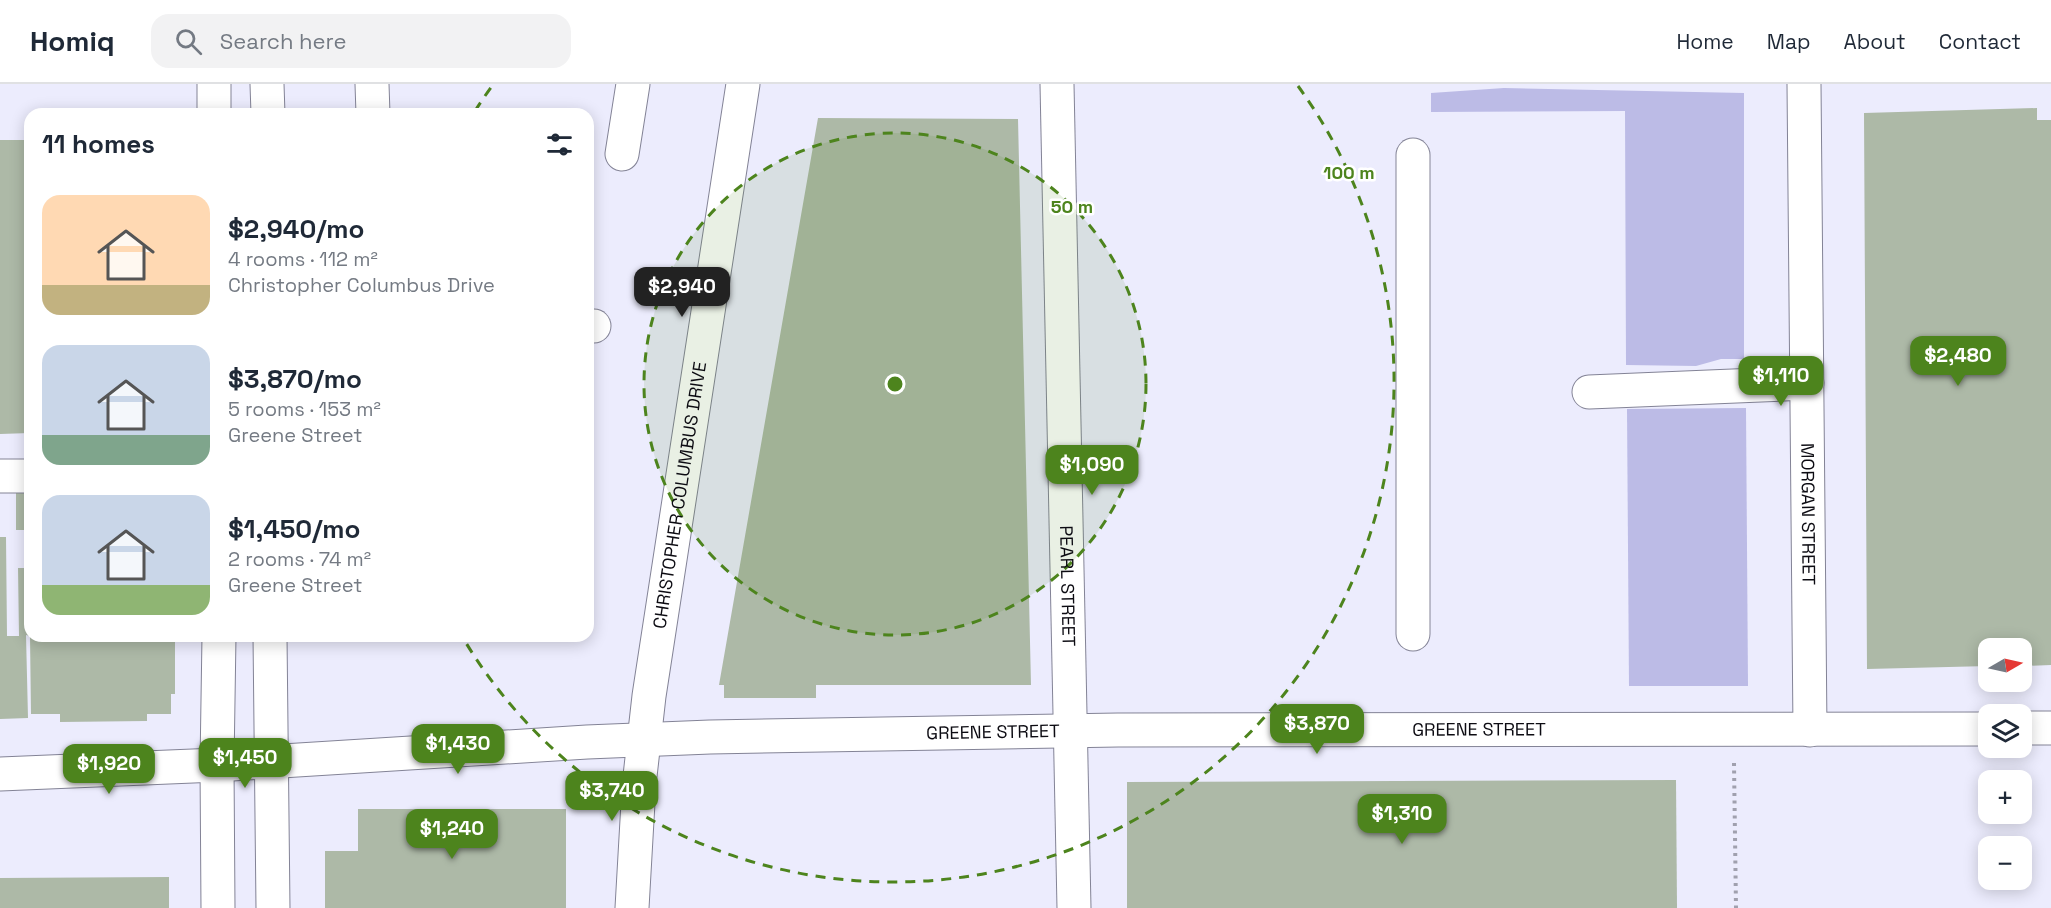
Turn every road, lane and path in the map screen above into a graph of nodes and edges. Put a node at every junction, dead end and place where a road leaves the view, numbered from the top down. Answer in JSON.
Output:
{"nodes":[{"id":1,"x":214,"y":84,"type":"edge"},
{"id":2,"x":267,"y":84,"type":"edge"},
{"id":3,"x":372,"y":84,"type":"edge"},
{"id":4,"x":633,"y":84,"type":"edge"},
{"id":5,"x":743,"y":84,"type":"edge"},
{"id":6,"x":1057,"y":84,"type":"edge"},
{"id":7,"x":1804,"y":84,"type":"edge"},
{"id":8,"x":214,"y":108,"type":"edge"},
{"id":9,"x":268,"y":108,"type":"edge"},
{"id":10,"x":373,"y":108,"type":"edge"},
{"id":11,"x":622,"y":154,"type":"dead end"},
{"id":12,"x":1413,"y":155,"type":"dead end"},
{"id":13,"x":1807,"y":383,"type":"junction"},
{"id":14,"x":1589,"y":392,"type":"dead end"},
{"id":15,"x":0,"y":476,"type":"edge"},
{"id":16,"x":24,"y":476,"type":"edge"},
{"id":17,"x":1413,"y":634,"type":"dead end"},
{"id":18,"x":219,"y":642,"type":"edge"},
{"id":19,"x":270,"y":642,"type":"edge"},
{"id":20,"x":2032,"y":728,"type":"edge"},
{"id":21,"x":2051,"y":728,"type":"edge"},
{"id":22,"x":1978,"y":729,"type":"edge"},
{"id":23,"x":1072,"y":730,"type":"junction"},
{"id":24,"x":1810,"y":730,"type":"junction"},
{"id":25,"x":644,"y":740,"type":"junction"},
{"id":26,"x":270,"y":762,"type":"junction"},
{"id":27,"x":1734,"y":763,"type":"dead end"},
{"id":28,"x":217,"y":765,"type":"junction"},
{"id":29,"x":0,"y":774,"type":"edge"},
{"id":30,"x":218,"y":908,"type":"edge"},
{"id":31,"x":273,"y":908,"type":"edge"},
{"id":32,"x":632,"y":908,"type":"edge"},
{"id":33,"x":1074,"y":908,"type":"edge"},
{"id":34,"x":1736,"y":908,"type":"edge"}],
"edges":[{"from":1,"to":8,"type":"street"},
{"from":2,"to":9,"type":"street"},
{"from":3,"to":10,"type":"street"},
{"from":4,"to":11,"type":"street"},
{"from":5,"to":25,"type":"street","name":"CHRISTOPHER COLUMBUS DRIVE"},
{"from":6,"to":23,"type":"street","name":"PEARL STREET"},
{"from":7,"to":13,"type":"street","name":"MORGAN STREET"},
{"from":12,"to":17,"type":"street"},
{"from":13,"to":14,"type":"street"},
{"from":13,"to":24,"type":"street","name":"MORGAN STREET"},
{"from":15,"to":16,"type":"street"},
{"from":18,"to":28,"type":"street"},
{"from":19,"to":26,"type":"street"},
{"from":20,"to":21,"type":"street"},
{"from":22,"to":24,"type":"street","name":"GREENE STREET"},
{"from":23,"to":24,"type":"street","name":"GREENE STREET"},
{"from":23,"to":25,"type":"street","name":"GREENE STREET"},
{"from":23,"to":33,"type":"street","name":"PEARL STREET"},
{"from":25,"to":26,"type":"street","name":"GREENE STREET"},
{"from":25,"to":32,"type":"street","name":"CHRISTOPHER COLUMBUS DRIVE"},
{"from":26,"to":28,"type":"street","name":"GREENE STREET"},
{"from":26,"to":31,"type":"street"},
{"from":27,"to":34,"type":"path"},
{"from":28,"to":29,"type":"street","name":"GREENE STREET"},
{"from":28,"to":30,"type":"street"}]}
